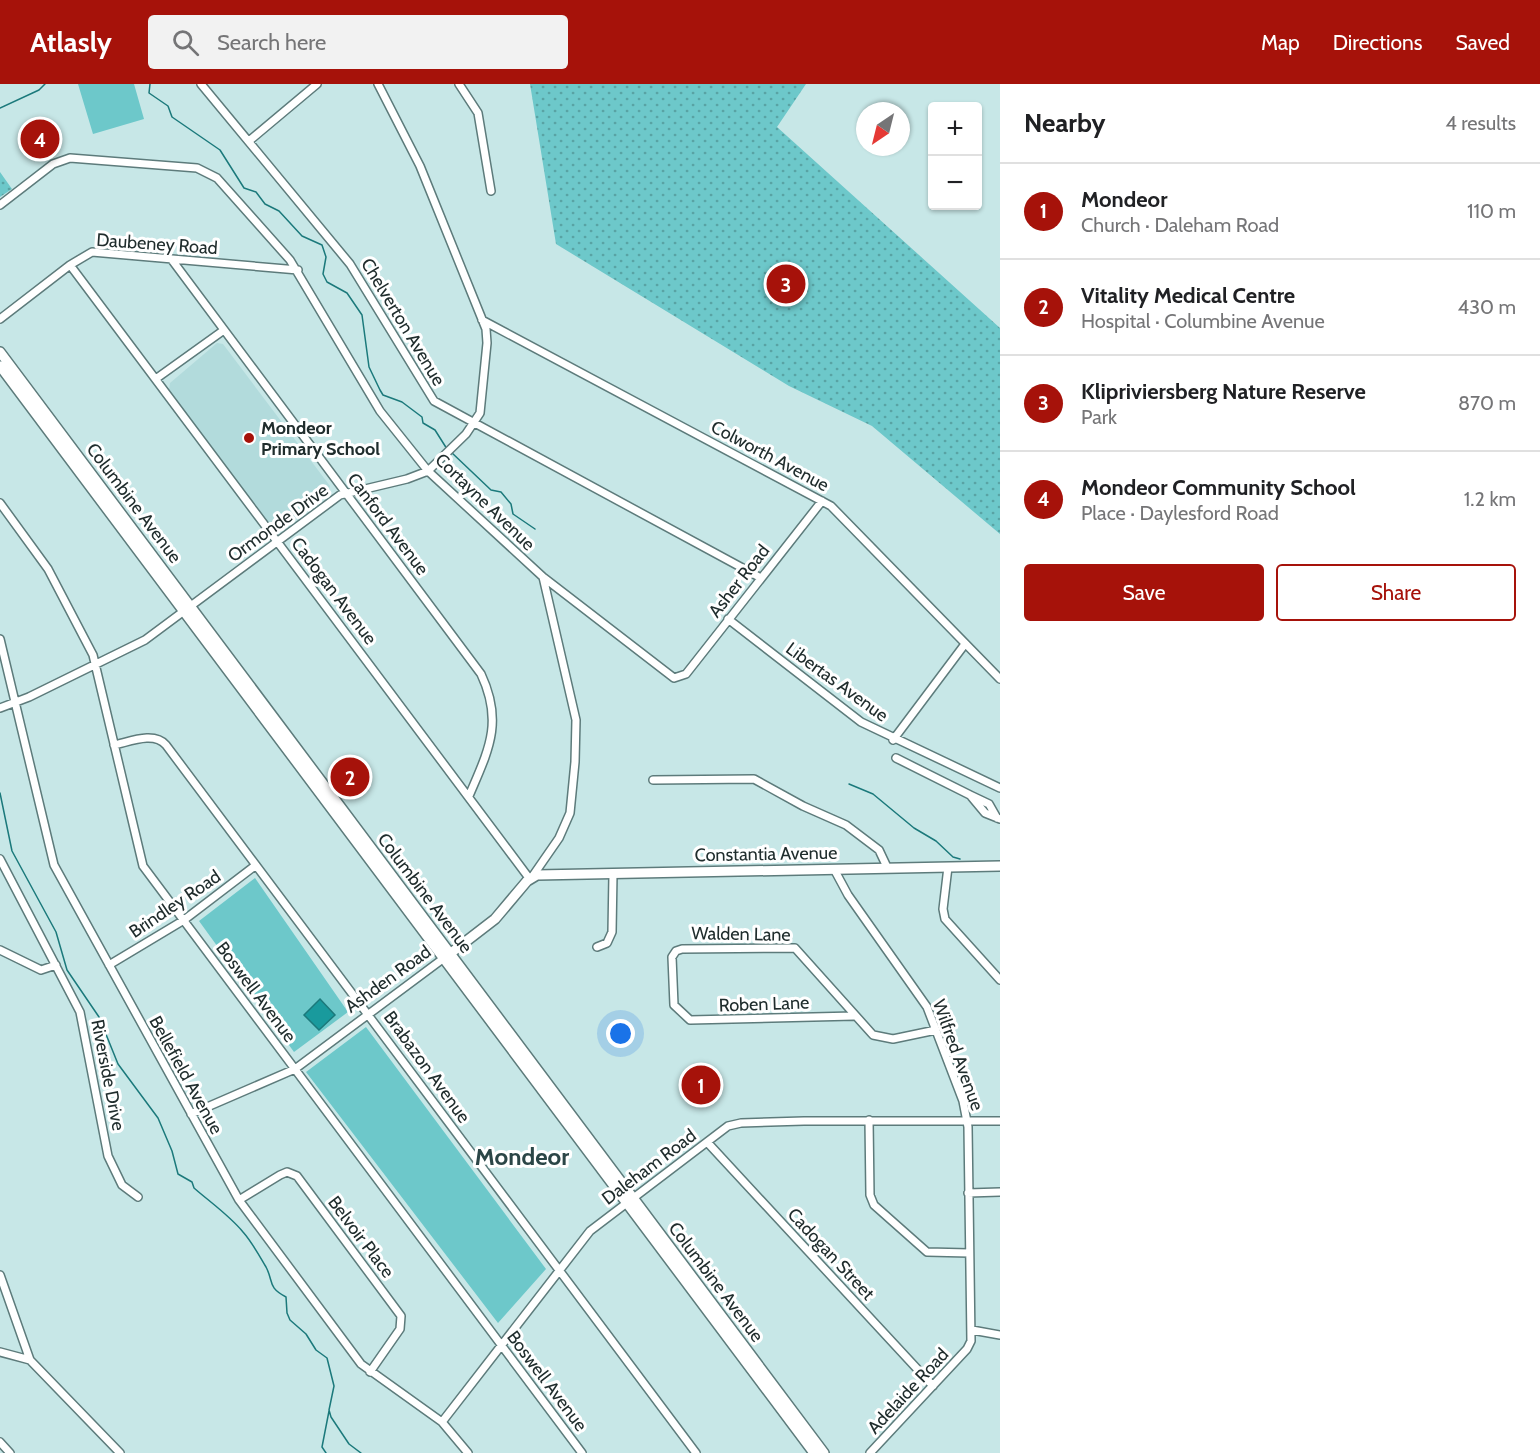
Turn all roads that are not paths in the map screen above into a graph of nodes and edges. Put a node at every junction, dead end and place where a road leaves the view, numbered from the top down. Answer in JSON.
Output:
{"nodes":[{"id":1,"x":201,"y":84,"type":"edge"},
{"id":2,"x":317,"y":84,"type":"edge"},
{"id":3,"x":378,"y":84,"type":"edge"},
{"id":4,"x":459,"y":84,"type":"edge"},
{"id":5,"x":249,"y":141,"type":"junction"},
{"id":6,"x":491,"y":191,"type":"dead end"},
{"id":7,"x":0,"y":205,"type":"edge"},
{"id":8,"x":172,"y":260,"type":"junction"},
{"id":9,"x":70,"y":265,"type":"junction"},
{"id":10,"x":298,"y":270,"type":"junction"},
{"id":11,"x":0,"y":319,"type":"edge"},
{"id":12,"x":482,"y":320,"type":"junction"},
{"id":13,"x":224,"y":330,"type":"junction"},
{"id":14,"x":0,"y":352,"type":"edge"},
{"id":15,"x":0,"y":366,"type":"edge"},
{"id":16,"x":158,"y":378,"type":"junction"},
{"id":17,"x":474,"y":424,"type":"junction"},
{"id":18,"x":50,"y":426,"type":"junction"},
{"id":19,"x":428,"y":471,"type":"junction"},
{"id":20,"x":346,"y":492,"type":"junction"},
{"id":21,"x":822,"y":501,"type":"junction"},
{"id":22,"x":0,"y":503,"type":"edge"},
{"id":23,"x":278,"y":541,"type":"junction"},
{"id":24,"x":543,"y":577,"type":"junction"},
{"id":25,"x":760,"y":578,"type":"junction"},
{"id":26,"x":187,"y":608,"type":"junction"},
{"id":27,"x":728,"y":619,"type":"junction"},
{"id":28,"x":0,"y":639,"type":"edge"},
{"id":29,"x":965,"y":644,"type":"junction"},
{"id":30,"x":95,"y":665,"type":"junction"},
{"id":31,"x":680,"y":678,"type":"joint"},
{"id":32,"x":1000,"y":679,"type":"edge"},
{"id":33,"x":15,"y":703,"type":"junction"},
{"id":34,"x":0,"y":708,"type":"edge"},
{"id":35,"x":893,"y":740,"type":"junction"},
{"id":36,"x":114,"y":745,"type":"junction"},
{"id":37,"x":896,"y":758,"type":"dead end"},
{"id":38,"x":653,"y":780,"type":"dead end"},
{"id":39,"x":1000,"y":788,"type":"edge"},
{"id":40,"x":469,"y":796,"type":"junction"},
{"id":41,"x":998,"y":818,"type":"edge"},
{"id":42,"x":0,"y":859,"type":"edge"},
{"id":43,"x":256,"y":865,"type":"junction"},
{"id":44,"x":1000,"y":866,"type":"edge"},
{"id":45,"x":887,"y":867,"type":"junction"},
{"id":46,"x":948,"y":867,"type":"junction"},
{"id":47,"x":834,"y":869,"type":"junction"},
{"id":48,"x":613,"y":874,"type":"junction"},
{"id":49,"x":531,"y":877,"type":"junction"},
{"id":50,"x":183,"y":920,"type":"junction"},
{"id":51,"x":597,"y":947,"type":"dead end"},
{"id":52,"x":0,"y":950,"type":"edge"},
{"id":53,"x":447,"y":956,"type":"junction"},
{"id":54,"x":56,"y":965,"type":"junction"},
{"id":55,"x":109,"y":965,"type":"junction"},
{"id":56,"x":1000,"y":980,"type":"edge"},
{"id":57,"x":678,"y":1011,"type":"joint"},
{"id":58,"x":368,"y":1013,"type":"junction"},
{"id":59,"x":854,"y":1016,"type":"junction"},
{"id":60,"x":936,"y":1030,"type":"junction"},
{"id":61,"x":295,"y":1069,"type":"junction"},
{"id":62,"x":191,"y":1114,"type":"junction"},
{"id":63,"x":967,"y":1119,"type":"junction"},
{"id":64,"x":869,"y":1120,"type":"junction"},
{"id":65,"x":1000,"y":1121,"type":"edge"},
{"id":66,"x":707,"y":1142,"type":"junction"},
{"id":67,"x":1000,"y":1192,"type":"edge"},
{"id":68,"x":968,"y":1193,"type":"junction"},
{"id":69,"x":138,"y":1197,"type":"dead end"},
{"id":70,"x":239,"y":1200,"type":"junction"},
{"id":71,"x":630,"y":1200,"type":"junction"},
{"id":72,"x":969,"y":1253,"type":"junction"},
{"id":73,"x":560,"y":1270,"type":"junction"},
{"id":74,"x":0,"y":1275,"type":"edge"},
{"id":75,"x":972,"y":1329,"type":"junction"},
{"id":76,"x":1000,"y":1335,"type":"edge"},
{"id":77,"x":502,"y":1345,"type":"junction"},
{"id":78,"x":967,"y":1349,"type":"joint"},
{"id":79,"x":0,"y":1352,"type":"edge"},
{"id":80,"x":30,"y":1360,"type":"junction"},
{"id":81,"x":370,"y":1372,"type":"junction"},
{"id":82,"x":933,"y":1386,"type":"junction"},
{"id":83,"x":770,"y":1388,"type":"junction"},
{"id":84,"x":442,"y":1422,"type":"junction"},
{"id":85,"x":0,"y":1442,"type":"edge"},
{"id":86,"x":10,"y":1453,"type":"edge"},
{"id":87,"x":120,"y":1453,"type":"edge"},
{"id":88,"x":468,"y":1453,"type":"edge"},
{"id":89,"x":582,"y":1453,"type":"edge"},
{"id":90,"x":696,"y":1453,"type":"edge"},
{"id":91,"x":814,"y":1453,"type":"edge"},
{"id":92,"x":824,"y":1453,"type":"edge"},
{"id":93,"x":870,"y":1453,"type":"edge"}],
"edges":[{"from":1,"to":5,"type":"street","name":"Chelverton Avenue"},
{"from":2,"to":5,"type":"street"},
{"from":3,"to":12,"type":"street","name":"Ormonde Drive"},
{"from":4,"to":6,"type":"street"},
{"from":5,"to":17,"type":"street","name":"Chelverton Avenue"},
{"from":7,"to":10,"type":"street","name":"Cortayne Avenue"},
{"from":8,"to":9,"type":"street","name":"Daubeney Road"},
{"from":8,"to":10,"type":"street","name":"Daubeney Road"},
{"from":8,"to":13,"type":"street","name":"Canford Avenue"},
{"from":9,"to":11,"type":"street","name":"Daubeney Road"},
{"from":9,"to":16,"type":"street","name":"Cadogan Avenue"},
{"from":10,"to":19,"type":"street","name":"Cortayne Avenue"},
{"from":12,"to":17,"type":"street","name":"Ormonde Drive"},
{"from":12,"to":21,"type":"street","name":"Colworth Avenue"},
{"from":13,"to":16,"type":"street"},
{"from":13,"to":20,"type":"street","name":"Canford Avenue"},
{"from":14,"to":18,"type":"main road","name":"Columbine Avenue"},
{"from":15,"to":18,"type":"main road","name":"Columbine Avenue"},
{"from":16,"to":23,"type":"street","name":"Cadogan Avenue"},
{"from":17,"to":19,"type":"street","name":"Ormonde Drive"},
{"from":17,"to":25,"type":"street","name":"Chelverton Avenue"},
{"from":18,"to":26,"type":"main road","name":"Columbine Avenue"},
{"from":19,"to":20,"type":"street","name":"Ormonde Drive"},
{"from":19,"to":24,"type":"street","name":"Cortayne Avenue"},
{"from":20,"to":23,"type":"street","name":"Ormonde Drive"},
{"from":20,"to":40,"type":"street","name":"Canford Avenue"},
{"from":21,"to":25,"type":"street","name":"Asher Road"},
{"from":21,"to":29,"type":"street","name":"Colworth Avenue"},
{"from":22,"to":30,"type":"street","name":"Boswell Avenue"},
{"from":23,"to":26,"type":"street","name":"Ormonde Drive"},
{"from":23,"to":40,"type":"street","name":"Cadogan Avenue"},
{"from":24,"to":31,"type":"street","name":"Cortayne Avenue"},
{"from":24,"to":49,"type":"street","name":"Ashden Road"},
{"from":25,"to":27,"type":"street","name":"Asher Road"},
{"from":26,"to":30,"type":"street","name":"Ormonde Drive"},
{"from":26,"to":53,"type":"main road","name":"Columbine Avenue"},
{"from":27,"to":31,"type":"street","name":"Asher Road"},
{"from":27,"to":35,"type":"street","name":"Libertas Avenue"},
{"from":28,"to":33,"type":"street","name":"Bellefield Avenue"},
{"from":29,"to":32,"type":"street","name":"Colworth Avenue"},
{"from":29,"to":35,"type":"street"},
{"from":30,"to":33,"type":"street","name":"Ormonde Drive"},
{"from":30,"to":36,"type":"street","name":"Boswell Avenue"},
{"from":33,"to":34,"type":"street","name":"Ormonde Drive"},
{"from":33,"to":55,"type":"street","name":"Bellefield Avenue"},
{"from":35,"to":39,"type":"street","name":"Libertas Avenue"},
{"from":36,"to":43,"type":"street","name":"Brabazon Avenue"},
{"from":36,"to":50,"type":"street","name":"Boswell Avenue"},
{"from":37,"to":41,"type":"street"},
{"from":38,"to":45,"type":"street"},
{"from":40,"to":49,"type":"street","name":"Cadogan Avenue"},
{"from":42,"to":54,"type":"street","name":"Riverside Drive"},
{"from":43,"to":50,"type":"street","name":"Brindley Road"},
{"from":43,"to":58,"type":"street","name":"Brabazon Avenue"},
{"from":44,"to":46,"type":"main road","name":"Constantia Avenue"},
{"from":45,"to":46,"type":"main road","name":"Constantia Avenue"},
{"from":45,"to":47,"type":"main road","name":"Constantia Avenue"},
{"from":46,"to":56,"type":"street"},
{"from":47,"to":48,"type":"main road","name":"Constantia Avenue"},
{"from":47,"to":60,"type":"street","name":"Wilfred Avenue"},
{"from":48,"to":49,"type":"main road","name":"Constantia Avenue"},
{"from":48,"to":51,"type":"street"},
{"from":49,"to":53,"type":"main road","name":"Ashden Road"},
{"from":50,"to":55,"type":"street","name":"Brindley Road"},
{"from":50,"to":61,"type":"street","name":"Boswell Avenue"},
{"from":52,"to":54,"type":"street"},
{"from":53,"to":58,"type":"street","name":"Ashden Road"},
{"from":53,"to":71,"type":"main road","name":"Columbine Avenue"},
{"from":54,"to":69,"type":"street","name":"Riverside Drive"},
{"from":55,"to":62,"type":"street","name":"Bellefield Avenue"},
{"from":57,"to":59,"type":"street","name":"Roben Lane"},
{"from":57,"to":59,"type":"street","name":"Walden Lane"},
{"from":58,"to":61,"type":"street","name":"Ashden Road"},
{"from":58,"to":73,"type":"street","name":"Brabazon Avenue"},
{"from":59,"to":60,"type":"street","name":"Walden Lane"},
{"from":60,"to":63,"type":"street","name":"Wilfred Avenue"},
{"from":61,"to":62,"type":"street","name":"Ashden Road"},
{"from":61,"to":77,"type":"street","name":"Boswell Avenue"},
{"from":62,"to":70,"type":"street","name":"Bellefield Avenue"},
{"from":63,"to":64,"type":"street","name":"Daleham Road"},
{"from":63,"to":65,"type":"street","name":"Daleham Road"},
{"from":63,"to":68,"type":"street","name":"Wilfred Avenue"},
{"from":64,"to":66,"type":"street","name":"Daleham Road"},
{"from":64,"to":72,"type":"street"},
{"from":66,"to":71,"type":"street","name":"Daleham Road"},
{"from":66,"to":82,"type":"street","name":"Cadogan Street"},
{"from":67,"to":68,"type":"street"},
{"from":68,"to":72,"type":"street","name":"Wilfred Avenue"},
{"from":70,"to":81,"type":"street","name":"Bellefield Avenue"},
{"from":70,"to":81,"type":"street","name":"Belvoir Place"},
{"from":71,"to":73,"type":"street","name":"Daleham Road"},
{"from":71,"to":83,"type":"main road","name":"Columbine Avenue"},
{"from":72,"to":75,"type":"street","name":"Wilfred Avenue"},
{"from":73,"to":77,"type":"street","name":"Daleham Road"},
{"from":73,"to":90,"type":"street","name":"Brabazon Avenue"},
{"from":74,"to":80,"type":"street"},
{"from":75,"to":76,"type":"street"},
{"from":75,"to":78,"type":"street","name":"Wilfred Avenue"},
{"from":77,"to":84,"type":"street","name":"Daleham Road"},
{"from":77,"to":89,"type":"street","name":"Boswell Avenue"},
{"from":78,"to":82,"type":"street","name":"Adelaide Road"},
{"from":79,"to":80,"type":"street"},
{"from":80,"to":87,"type":"street"},
{"from":81,"to":84,"type":"street","name":"Bellefield Avenue"},
{"from":82,"to":93,"type":"street","name":"Adelaide Road"},
{"from":83,"to":91,"type":"main road","name":"Columbine Avenue"},
{"from":83,"to":92,"type":"main road","name":"Columbine Avenue"},
{"from":84,"to":88,"type":"street","name":"Bellefield Avenue"},
{"from":85,"to":86,"type":"street"}]}
